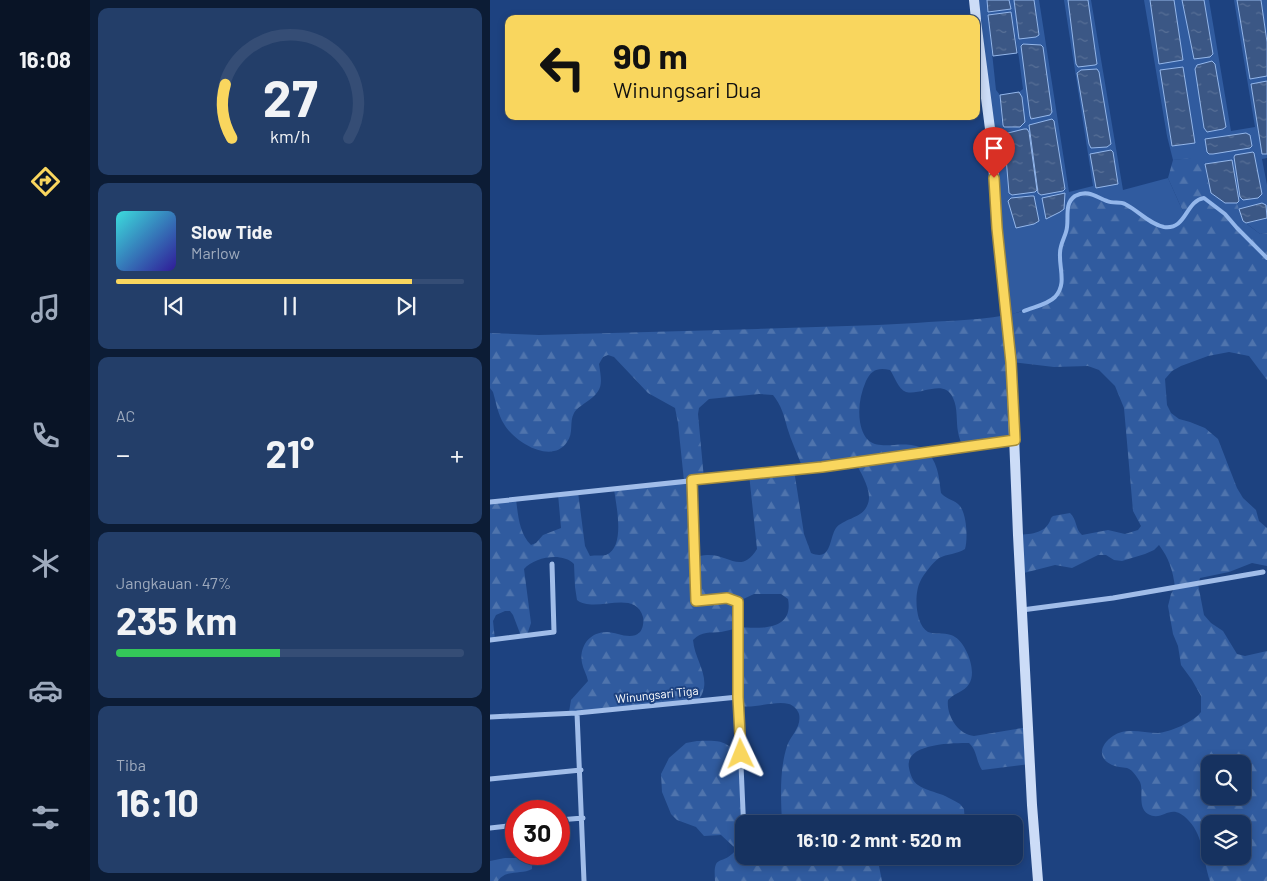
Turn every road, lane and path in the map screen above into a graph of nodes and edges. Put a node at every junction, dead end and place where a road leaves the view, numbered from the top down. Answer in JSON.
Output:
{"nodes":[{"id":1,"x":974,"y":0,"type":"edge"},
{"id":2,"x":976,"y":15,"type":"edge"},
{"id":3,"x":980,"y":51,"type":"edge"},
{"id":4,"x":1015,"y":440,"type":"junction"},
{"id":5,"x":692,"y":480,"type":"junction"},
{"id":6,"x":490,"y":502,"type":"edge"},
{"id":7,"x":552,"y":564,"type":"dead end"},
{"id":8,"x":1263,"y":572,"type":"dead end"},
{"id":9,"x":1022,"y":610,"type":"junction"},
{"id":10,"x":490,"y":640,"type":"edge"},
{"id":11,"x":738,"y":697,"type":"junction"},
{"id":12,"x":577,"y":713,"type":"junction"},
{"id":13,"x":490,"y":717,"type":"edge"},
{"id":14,"x":581,"y":770,"type":"junction"},
{"id":15,"x":490,"y":779,"type":"edge"},
{"id":16,"x":743,"y":815,"type":"edge"},
{"id":17,"x":583,"y":818,"type":"junction"},
{"id":18,"x":570,"y":819,"type":"edge"},
{"id":19,"x":505,"y":826,"type":"edge"},
{"id":20,"x":490,"y":828,"type":"edge"},
{"id":21,"x":584,"y":881,"type":"edge"},
{"id":22,"x":1038,"y":881,"type":"edge"}],
"edges":[{"from":1,"to":2,"type":"street"},
{"from":3,"to":4,"type":"street"},
{"from":4,"to":5,"type":"street"},
{"from":4,"to":9,"type":"street"},
{"from":5,"to":6,"type":"street"},
{"from":5,"to":11,"type":"street"},
{"from":7,"to":10,"type":"street"},
{"from":8,"to":9,"type":"street"},
{"from":9,"to":22,"type":"street"},
{"from":11,"to":12,"type":"street","name":"Winungsari Tiga"},
{"from":11,"to":16,"type":"street"},
{"from":12,"to":13,"type":"street","name":"Winungsari Tiga"},
{"from":12,"to":14,"type":"street"},
{"from":14,"to":15,"type":"street"},
{"from":14,"to":17,"type":"street"},
{"from":17,"to":18,"type":"street"},
{"from":17,"to":21,"type":"street"},
{"from":19,"to":20,"type":"street"}]}
